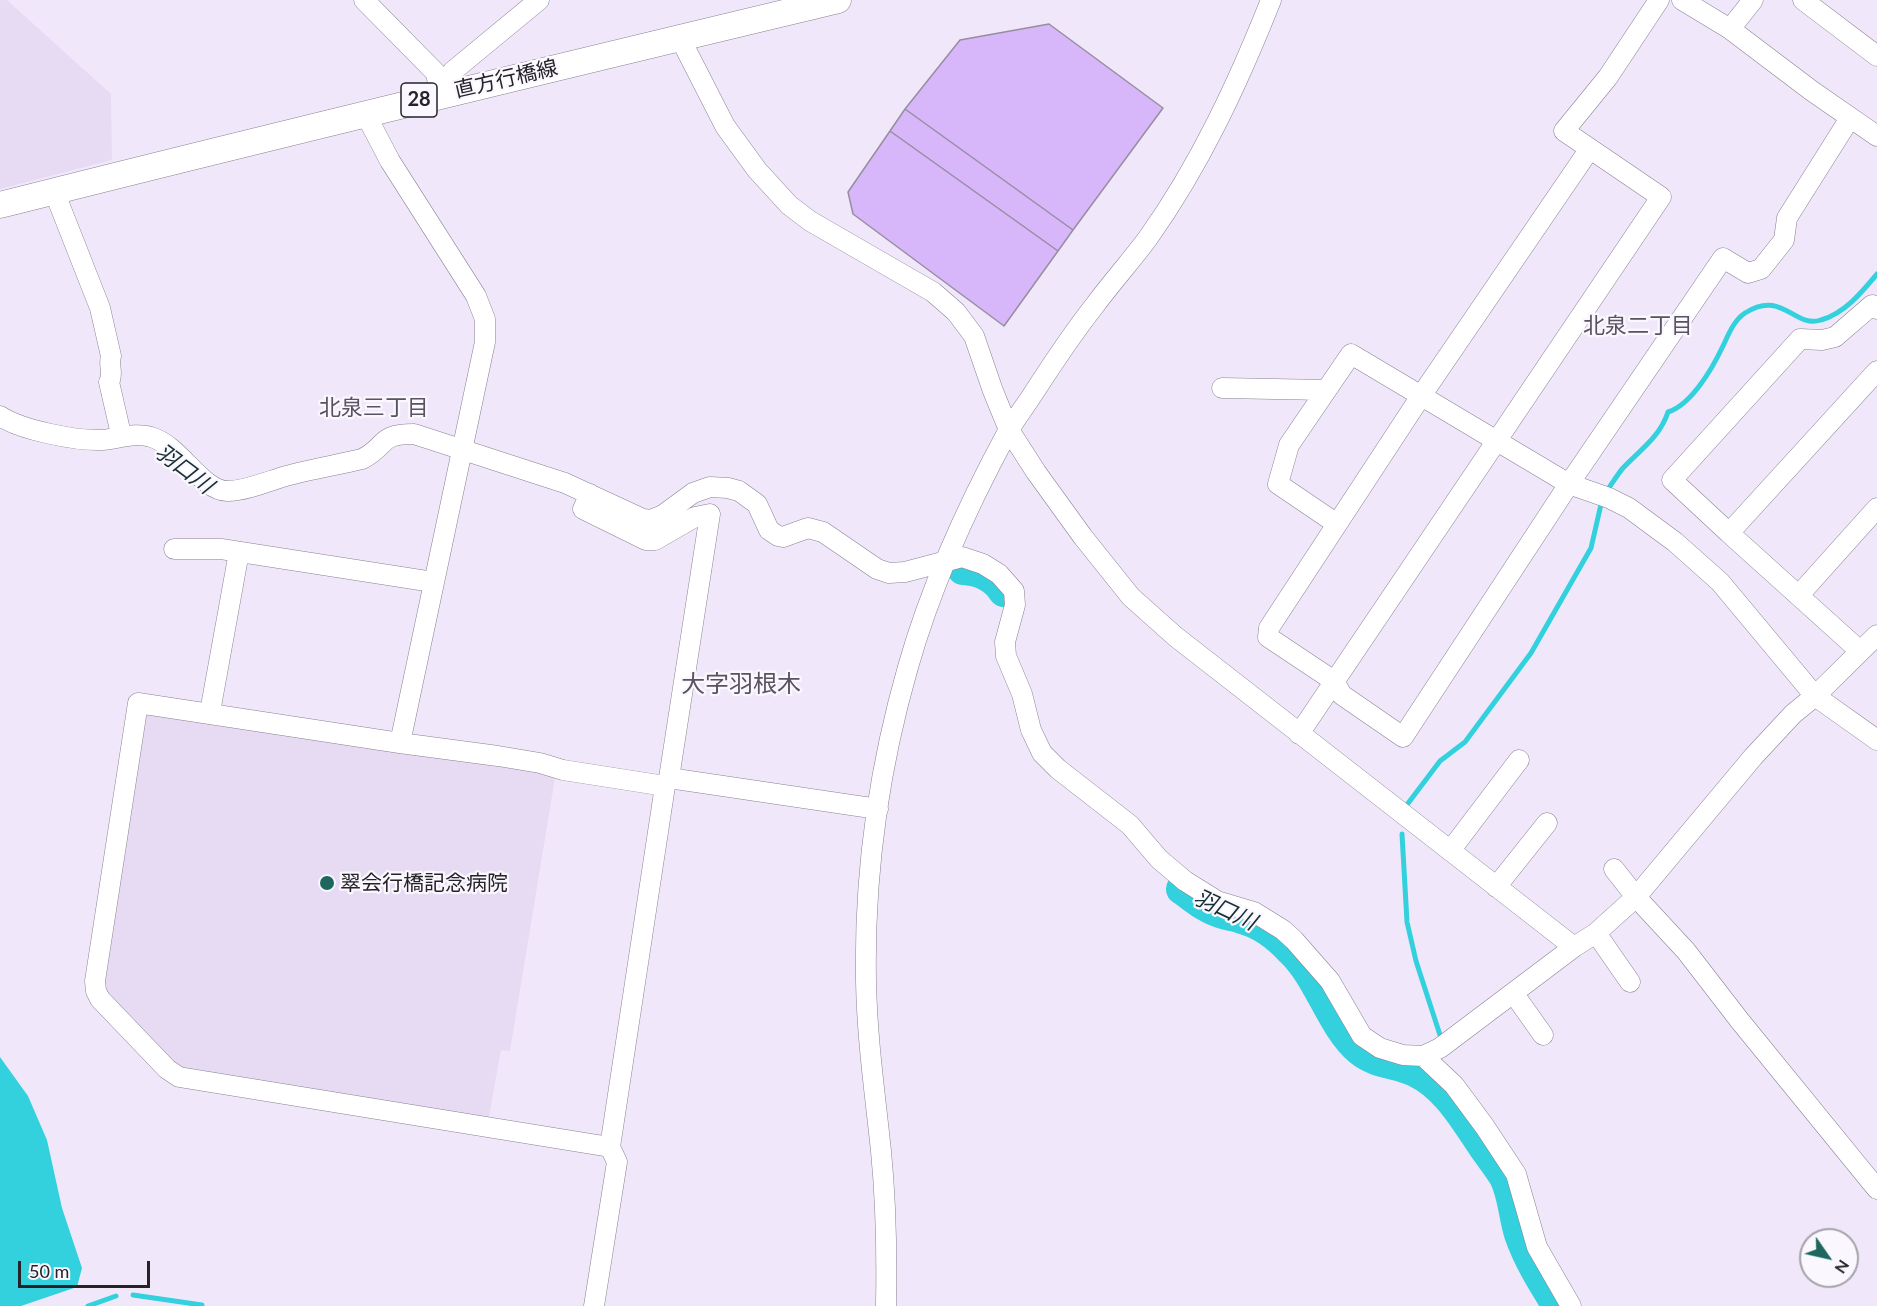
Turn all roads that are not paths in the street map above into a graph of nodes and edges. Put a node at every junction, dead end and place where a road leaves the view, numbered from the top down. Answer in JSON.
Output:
{"nodes":[{"id":1,"x":364,"y":0,"type":"edge"},
{"id":2,"x":539,"y":0,"type":"edge"},
{"id":3,"x":838,"y":0,"type":"edge"},
{"id":4,"x":1271,"y":0,"type":"edge"},
{"id":5,"x":1659,"y":0,"type":"edge"},
{"id":6,"x":1682,"y":0,"type":"edge"},
{"id":7,"x":1753,"y":0,"type":"edge"},
{"id":8,"x":1803,"y":0,"type":"edge"},
{"id":9,"x":1730,"y":29,"type":"junction"},
{"id":10,"x":680,"y":38,"type":"junction"},
{"id":11,"x":1877,"y":56,"type":"edge"},
{"id":12,"x":440,"y":94,"type":"junction"},
{"id":13,"x":366,"y":115,"type":"junction"},
{"id":14,"x":1850,"y":118,"type":"junction"},
{"id":15,"x":1877,"y":136,"type":"edge"},
{"id":16,"x":1589,"y":150,"type":"junction"},
{"id":17,"x":54,"y":191,"type":"junction"},
{"id":18,"x":0,"y":205,"type":"edge"},
{"id":19,"x":1877,"y":309,"type":"edge"},
{"id":20,"x":1877,"y":371,"type":"edge"},
{"id":21,"x":1222,"y":388,"type":"dead end"},
{"id":22,"x":1326,"y":390,"type":"junction"},
{"id":23,"x":1421,"y":396,"type":"junction"},
{"id":24,"x":0,"y":416,"type":"edge"},
{"id":25,"x":120,"y":430,"type":"dead end"},
{"id":26,"x":1009,"y":430,"type":"junction"},
{"id":27,"x":1495,"y":441,"type":"junction"},
{"id":28,"x":462,"y":449,"type":"junction"},
{"id":29,"x":1569,"y":484,"type":"junction"},
{"id":30,"x":590,"y":494,"type":"junction"},
{"id":31,"x":1877,"y":508,"type":"edge"},
{"id":32,"x":1337,"y":524,"type":"junction"},
{"id":33,"x":1730,"y":533,"type":"junction"},
{"id":34,"x":174,"y":549,"type":"dead end"},
{"id":35,"x":239,"y":552,"type":"junction"},
{"id":36,"x":945,"y":563,"type":"junction"},
{"id":37,"x":433,"y":582,"type":"junction"},
{"id":38,"x":1799,"y":595,"type":"junction"},
{"id":39,"x":1877,"y":635,"type":"edge"},
{"id":40,"x":1860,"y":651,"type":"junction"},
{"id":41,"x":1334,"y":681,"type":"junction"},
{"id":42,"x":1815,"y":696,"type":"junction"},
{"id":43,"x":210,"y":712,"type":"junction"},
{"id":44,"x":1299,"y":734,"type":"junction"},
{"id":45,"x":1877,"y":740,"type":"edge"},
{"id":46,"x":400,"y":743,"type":"junction"},
{"id":47,"x":1519,"y":760,"type":"dead end"},
{"id":48,"x":667,"y":782,"type":"junction"},
{"id":49,"x":878,"y":809,"type":"junction"},
{"id":50,"x":1547,"y":823,"type":"dead end"},
{"id":51,"x":1450,"y":851,"type":"junction"},
{"id":52,"x":1614,"y":869,"type":"dead end"},
{"id":53,"x":1496,"y":887,"type":"junction"},
{"id":54,"x":1636,"y":897,"type":"junction"},
{"id":55,"x":1596,"y":933,"type":"junction"},
{"id":56,"x":1574,"y":947,"type":"junction"},
{"id":57,"x":1630,"y":981,"type":"dead end"},
{"id":58,"x":1514,"y":994,"type":"junction"},
{"id":59,"x":1543,"y":1035,"type":"dead end"},
{"id":60,"x":1422,"y":1056,"type":"junction"},
{"id":61,"x":610,"y":1147,"type":"junction"},
{"id":62,"x":1877,"y":1189,"type":"edge"},
{"id":63,"x":594,"y":1306,"type":"edge"},
{"id":64,"x":886,"y":1306,"type":"edge"},
{"id":65,"x":1571,"y":1306,"type":"edge"}],
"edges":[{"from":1,"to":12,"type":"street"},
{"from":2,"to":12,"type":"street"},
{"from":3,"to":10,"type":"main road","name":"直方行橋線","number":"28"},
{"from":4,"to":26,"type":"street"},
{"from":5,"to":16,"type":"street"},
{"from":6,"to":9,"type":"street"},
{"from":7,"to":9,"type":"street"},
{"from":8,"to":11,"type":"street"},
{"from":9,"to":14,"type":"street"},
{"from":10,"to":12,"type":"main road","name":"直方行橋線","number":"28"},
{"from":10,"to":26,"type":"street"},
{"from":12,"to":13,"type":"main road","name":"直方行橋線","number":"28"},
{"from":13,"to":17,"type":"main road","name":"直方行橋線","number":"28"},
{"from":13,"to":28,"type":"street"},
{"from":14,"to":15,"type":"street"},
{"from":14,"to":29,"type":"street"},
{"from":16,"to":23,"type":"street"},
{"from":16,"to":27,"type":"street"},
{"from":17,"to":18,"type":"main road","name":"直方行橋線","number":"28"},
{"from":17,"to":25,"type":"street"},
{"from":19,"to":33,"type":"street"},
{"from":20,"to":33,"type":"street"},
{"from":21,"to":22,"type":"street"},
{"from":22,"to":23,"type":"street"},
{"from":22,"to":32,"type":"street"},
{"from":23,"to":27,"type":"street"},
{"from":23,"to":32,"type":"street"},
{"from":24,"to":28,"type":"street"},
{"from":26,"to":36,"type":"street"},
{"from":26,"to":44,"type":"street"},
{"from":27,"to":29,"type":"street"},
{"from":27,"to":41,"type":"street"},
{"from":28,"to":30,"type":"street"},
{"from":28,"to":37,"type":"street"},
{"from":29,"to":41,"type":"street"},
{"from":29,"to":42,"type":"street"},
{"from":30,"to":36,"type":"street"},
{"from":30,"to":48,"type":"street"},
{"from":31,"to":38,"type":"street"},
{"from":32,"to":41,"type":"street"},
{"from":33,"to":38,"type":"street"},
{"from":34,"to":35,"type":"street"},
{"from":35,"to":37,"type":"street"},
{"from":35,"to":43,"type":"street"},
{"from":36,"to":49,"type":"street"},
{"from":36,"to":60,"type":"street"},
{"from":37,"to":46,"type":"street"},
{"from":38,"to":40,"type":"street"},
{"from":39,"to":40,"type":"street"},
{"from":40,"to":42,"type":"street"},
{"from":41,"to":44,"type":"street"},
{"from":42,"to":45,"type":"street"},
{"from":42,"to":54,"type":"street"},
{"from":43,"to":46,"type":"street"},
{"from":43,"to":61,"type":"street"},
{"from":44,"to":51,"type":"street"},
{"from":46,"to":48,"type":"street"},
{"from":47,"to":51,"type":"street"},
{"from":48,"to":49,"type":"street"},
{"from":48,"to":61,"type":"street"},
{"from":49,"to":64,"type":"street"},
{"from":50,"to":53,"type":"street"},
{"from":51,"to":53,"type":"street"},
{"from":52,"to":54,"type":"street"},
{"from":53,"to":56,"type":"street"},
{"from":54,"to":55,"type":"street"},
{"from":54,"to":62,"type":"street"},
{"from":55,"to":56,"type":"street"},
{"from":55,"to":57,"type":"street"},
{"from":56,"to":58,"type":"street"},
{"from":58,"to":59,"type":"street"},
{"from":58,"to":60,"type":"street"},
{"from":60,"to":65,"type":"street"},
{"from":61,"to":63,"type":"street"}]}
